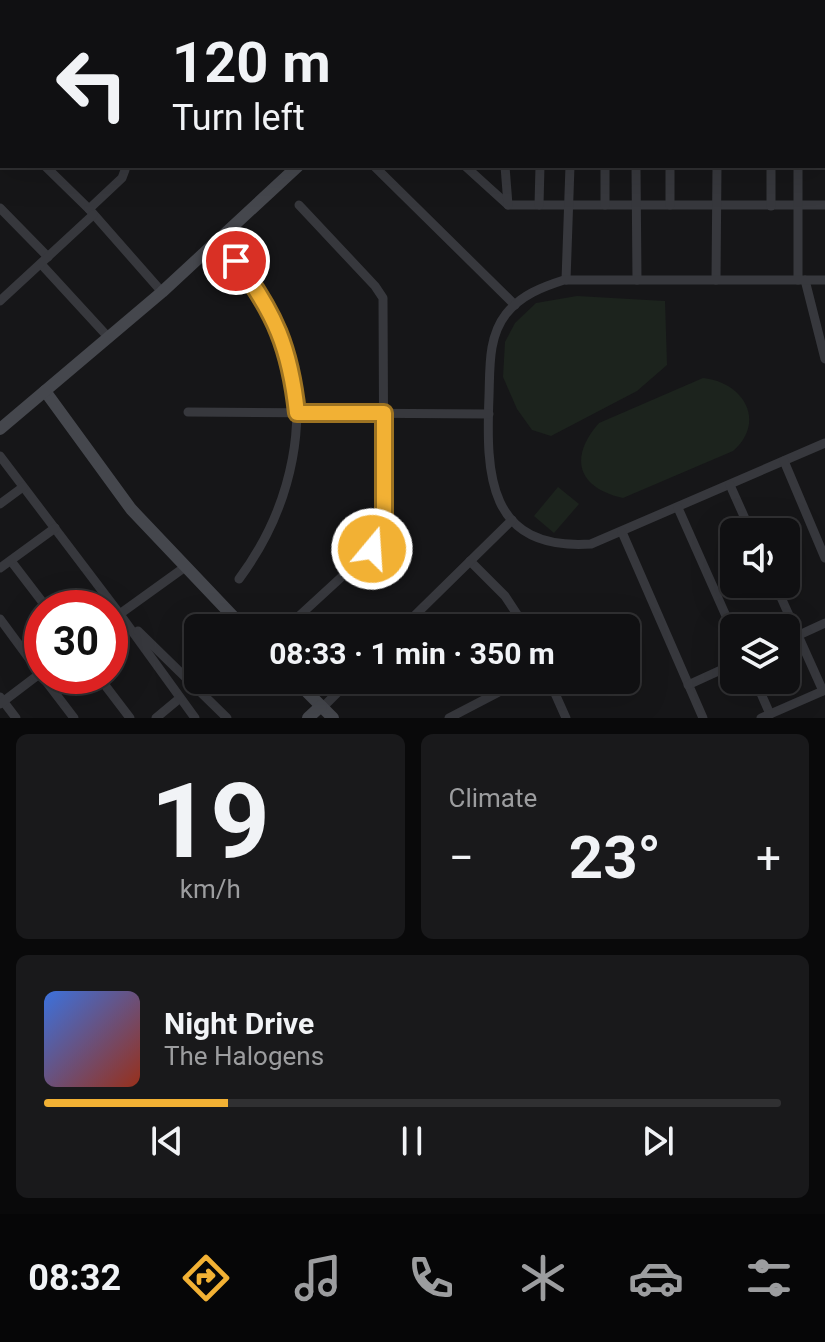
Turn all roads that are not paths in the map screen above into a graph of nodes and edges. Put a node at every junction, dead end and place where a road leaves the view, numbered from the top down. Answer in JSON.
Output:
{"nodes":[{"id":1,"x":47,"y":168,"type":"edge"},
{"id":2,"x":124,"y":168,"type":"edge"},
{"id":3,"x":296,"y":168,"type":"edge"},
{"id":4,"x":376,"y":168,"type":"edge"},
{"id":5,"x":467,"y":168,"type":"edge"},
{"id":6,"x":505,"y":168,"type":"edge"},
{"id":7,"x":540,"y":168,"type":"edge"},
{"id":8,"x":570,"y":168,"type":"edge"},
{"id":9,"x":605,"y":168,"type":"edge"},
{"id":10,"x":636,"y":168,"type":"edge"},
{"id":11,"x":670,"y":168,"type":"edge"},
{"id":12,"x":717,"y":168,"type":"edge"},
{"id":13,"x":771,"y":168,"type":"edge"},
{"id":14,"x":798,"y":168,"type":"edge"},
{"id":15,"x":299,"y":205,"type":"dead end"},
{"id":16,"x":508,"y":205,"type":"junction"},
{"id":17,"x":539,"y":205,"type":"junction"},
{"id":18,"x":570,"y":205,"type":"junction"},
{"id":19,"x":605,"y":205,"type":"junction"},
{"id":20,"x":637,"y":205,"type":"junction"},
{"id":21,"x":670,"y":205,"type":"junction"},
{"id":22,"x":825,"y":205,"type":"edge"},
{"id":23,"x":717,"y":206,"type":"junction"},
{"id":24,"x":771,"y":206,"type":"junction"},
{"id":25,"x":798,"y":206,"type":"junction"},
{"id":26,"x":0,"y":208,"type":"edge"},
{"id":27,"x":91,"y":212,"type":"junction"},
{"id":28,"x":44,"y":260,"type":"junction"},
{"id":29,"x":236,"y":261,"type":"dead end"},
{"id":30,"x":566,"y":280,"type":"junction"},
{"id":31,"x":637,"y":280,"type":"junction"},
{"id":32,"x":716,"y":280,"type":"junction"},
{"id":33,"x":801,"y":280,"type":"junction"},
{"id":34,"x":825,"y":280,"type":"edge"},
{"id":35,"x":162,"y":292,"type":"junction"},
{"id":36,"x":0,"y":301,"type":"edge"},
{"id":37,"x":515,"y":305,"type":"junction"},
{"id":38,"x":109,"y":338,"type":"junction"},
{"id":39,"x":825,"y":359,"type":"edge"},
{"id":40,"x":45,"y":391,"type":"junction"},
{"id":41,"x":188,"y":412,"type":"dead end"},
{"id":42,"x":297,"y":413,"type":"junction"},
{"id":43,"x":384,"y":413,"type":"junction"},
{"id":44,"x":489,"y":414,"type":"junction"},
{"id":45,"x":0,"y":429,"type":"edge"},
{"id":46,"x":825,"y":443,"type":"edge"},
{"id":47,"x":0,"y":456,"type":"edge"},
{"id":48,"x":784,"y":461,"type":"junction"},
{"id":49,"x":730,"y":485,"type":"junction"},
{"id":50,"x":23,"y":487,"type":"junction"},
{"id":51,"x":0,"y":504,"type":"edge"},
{"id":52,"x":678,"y":508,"type":"junction"},
{"id":53,"x":745,"y":518,"type":"edge"},
{"id":54,"x":512,"y":520,"type":"junction"},
{"id":55,"x":55,"y":528,"type":"junction"},
{"id":56,"x":622,"y":532,"type":"junction"},
{"id":57,"x":825,"y":558,"type":"edge"},
{"id":58,"x":11,"y":561,"type":"junction"},
{"id":59,"x":470,"y":561,"type":"junction"},
{"id":60,"x":185,"y":567,"type":"junction"},
{"id":61,"x":0,"y":568,"type":"edge"},
{"id":62,"x":239,"y":579,"type":"dead end"},
{"id":63,"x":33,"y":590,"type":"edge"},
{"id":64,"x":102,"y":590,"type":"edge"},
{"id":65,"x":128,"y":607,"type":"edge"},
{"id":66,"x":230,"y":614,"type":"edge"},
{"id":67,"x":301,"y":614,"type":"edge"},
{"id":68,"x":416,"y":614,"type":"edge"},
{"id":69,"x":517,"y":614,"type":"edge"},
{"id":70,"x":725,"y":614,"type":"edge"},
{"id":71,"x":0,"y":619,"type":"edge"},
{"id":72,"x":128,"y":622,"type":"edge"},
{"id":73,"x":825,"y":623,"type":"edge"},
{"id":74,"x":128,"y":626,"type":"edge"},
{"id":75,"x":800,"y":635,"type":"edge"},
{"id":76,"x":800,"y":640,"type":"edge"},
{"id":77,"x":24,"y":650,"type":"edge"},
{"id":78,"x":720,"y":670,"type":"edge"},
{"id":79,"x":688,"y":685,"type":"junction"},
{"id":80,"x":24,"y":686,"type":"edge"},
{"id":81,"x":824,"y":690,"type":"edge"},
{"id":82,"x":57,"y":694,"type":"edge"},
{"id":83,"x":112,"y":694,"type":"edge"},
{"id":84,"x":308,"y":694,"type":"edge"},
{"id":85,"x":339,"y":694,"type":"edge"},
{"id":86,"x":495,"y":694,"type":"edge"},
{"id":87,"x":555,"y":694,"type":"edge"},
{"id":88,"x":759,"y":694,"type":"edge"},
{"id":89,"x":180,"y":698,"type":"junction"},
{"id":90,"x":1,"y":701,"type":"edge"},
{"id":91,"x":324,"y":712,"type":"edge"},
{"id":92,"x":765,"y":716,"type":"edge"},
{"id":93,"x":16,"y":718,"type":"edge"},
{"id":94,"x":74,"y":718,"type":"edge"},
{"id":95,"x":130,"y":718,"type":"edge"},
{"id":96,"x":156,"y":718,"type":"edge"},
{"id":97,"x":195,"y":718,"type":"edge"},
{"id":98,"x":227,"y":718,"type":"edge"},
{"id":99,"x":308,"y":718,"type":"edge"},
{"id":100,"x":449,"y":718,"type":"edge"},
{"id":101,"x":566,"y":718,"type":"edge"},
{"id":102,"x":703,"y":718,"type":"edge"}],
"edges":[{"from":1,"to":27,"type":"street"},
{"from":2,"to":27,"type":"street"},
{"from":3,"to":35,"type":"street"},
{"from":4,"to":37,"type":"street"},
{"from":5,"to":16,"type":"street"},
{"from":6,"to":16,"type":"street"},
{"from":7,"to":17,"type":"street"},
{"from":8,"to":18,"type":"street"},
{"from":9,"to":19,"type":"street"},
{"from":10,"to":20,"type":"street"},
{"from":11,"to":21,"type":"street"},
{"from":12,"to":23,"type":"street"},
{"from":13,"to":24,"type":"street"},
{"from":14,"to":25,"type":"street"},
{"from":15,"to":43,"type":"street"},
{"from":16,"to":17,"type":"street"},
{"from":17,"to":18,"type":"street"},
{"from":18,"to":19,"type":"street"},
{"from":18,"to":30,"type":"street"},
{"from":19,"to":20,"type":"street"},
{"from":20,"to":21,"type":"street"},
{"from":20,"to":31,"type":"street"},
{"from":21,"to":23,"type":"street"},
{"from":22,"to":25,"type":"street"},
{"from":23,"to":24,"type":"street"},
{"from":23,"to":32,"type":"street"},
{"from":24,"to":25,"type":"street"},
{"from":25,"to":33,"type":"street"},
{"from":26,"to":28,"type":"street"},
{"from":27,"to":28,"type":"street"},
{"from":27,"to":35,"type":"street"},
{"from":28,"to":36,"type":"street"},
{"from":28,"to":38,"type":"street"},
{"from":29,"to":42,"type":"street"},
{"from":30,"to":31,"type":"street"},
{"from":30,"to":37,"type":"street"},
{"from":31,"to":32,"type":"street"},
{"from":32,"to":33,"type":"street"},
{"from":33,"to":34,"type":"street"},
{"from":33,"to":39,"type":"street"},
{"from":35,"to":38,"type":"street"},
{"from":37,"to":44,"type":"street"},
{"from":38,"to":40,"type":"street"},
{"from":40,"to":45,"type":"street"},
{"from":40,"to":60,"type":"street"},
{"from":41,"to":42,"type":"street"},
{"from":42,"to":43,"type":"street"},
{"from":42,"to":62,"type":"street"},
{"from":43,"to":44,"type":"street"},
{"from":43,"to":67,"type":"street"},
{"from":44,"to":54,"type":"street"},
{"from":46,"to":48,"type":"street"},
{"from":47,"to":50,"type":"street"},
{"from":48,"to":49,"type":"street"},
{"from":48,"to":57,"type":"street"},
{"from":49,"to":52,"type":"street"},
{"from":49,"to":53,"type":"street"},
{"from":50,"to":51,"type":"street"},
{"from":50,"to":55,"type":"street"},
{"from":52,"to":56,"type":"street"},
{"from":52,"to":70,"type":"street"},
{"from":54,"to":56,"type":"street"},
{"from":54,"to":59,"type":"street"},
{"from":55,"to":58,"type":"street"},
{"from":55,"to":64,"type":"street"},
{"from":56,"to":79,"type":"street"},
{"from":58,"to":61,"type":"street"},
{"from":58,"to":63,"type":"street"},
{"from":59,"to":68,"type":"street"},
{"from":59,"to":69,"type":"street"},
{"from":60,"to":65,"type":"street"},
{"from":60,"to":66,"type":"street"},
{"from":71,"to":77,"type":"street"},
{"from":72,"to":98,"type":"street"},
{"from":73,"to":75,"type":"street"},
{"from":74,"to":89,"type":"street"},
{"from":76,"to":81,"type":"street"},
{"from":78,"to":79,"type":"street"},
{"from":79,"to":102,"type":"street"},
{"from":80,"to":90,"type":"street"},
{"from":81,"to":92,"type":"street"},
{"from":82,"to":94,"type":"street"},
{"from":83,"to":95,"type":"street"},
{"from":84,"to":91,"type":"street"},
{"from":85,"to":91,"type":"street"},
{"from":86,"to":100,"type":"street"},
{"from":87,"to":101,"type":"street"},
{"from":88,"to":92,"type":"street"},
{"from":89,"to":96,"type":"street"},
{"from":89,"to":97,"type":"street"},
{"from":90,"to":93,"type":"street"},
{"from":91,"to":99,"type":"street"}]}
